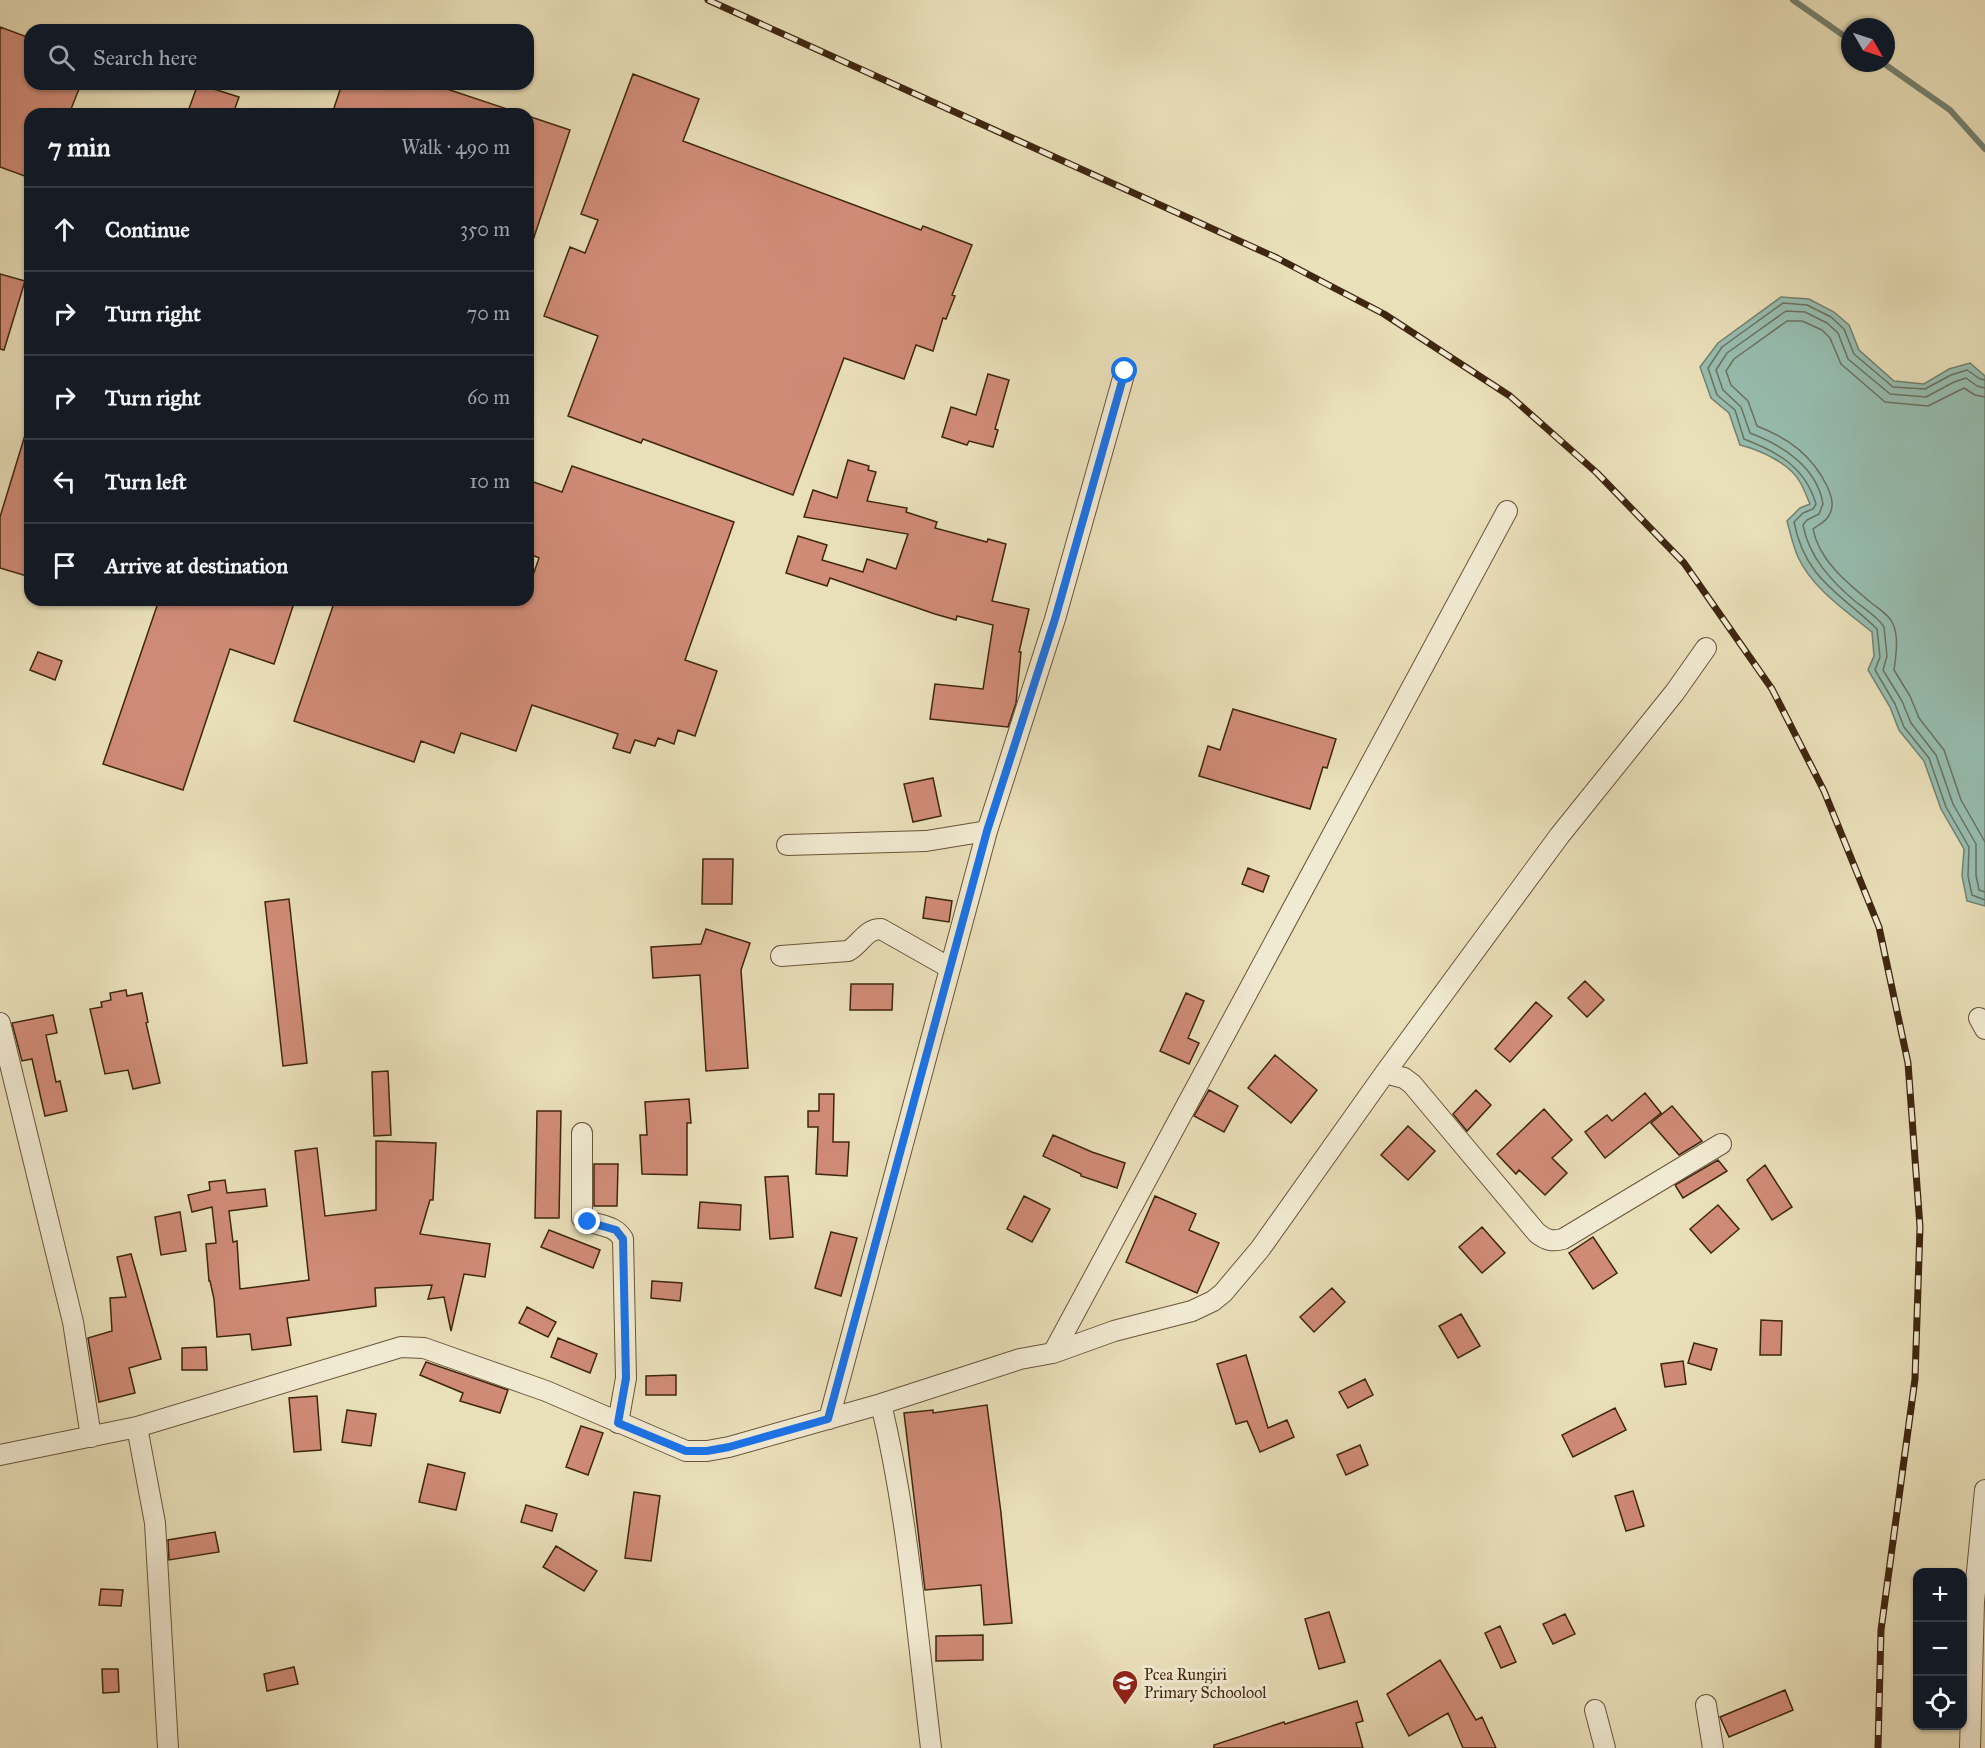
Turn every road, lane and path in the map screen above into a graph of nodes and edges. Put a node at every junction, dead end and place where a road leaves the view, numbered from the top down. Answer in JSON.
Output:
{"nodes":[{"id":1,"x":1125,"y":371,"type":"dead end"},
{"id":2,"x":1507,"y":511,"type":"dead end"},
{"id":3,"x":1706,"y":648,"type":"dead end"},
{"id":4,"x":987,"y":831,"type":"junction"},
{"id":5,"x":787,"y":846,"type":"dead end"},
{"id":6,"x":781,"y":956,"type":"dead end"},
{"id":7,"x":950,"y":968,"type":"junction"},
{"id":8,"x":0,"y":1023,"type":"edge"},
{"id":9,"x":1385,"y":1073,"type":"junction"},
{"id":10,"x":582,"y":1132,"type":"dead end"},
{"id":11,"x":1720,"y":1144,"type":"dead end"},
{"id":12,"x":1053,"y":1353,"type":"junction"},
{"id":13,"x":881,"y":1404,"type":"junction"},
{"id":14,"x":828,"y":1419,"type":"junction"},
{"id":15,"x":618,"y":1423,"type":"junction"},
{"id":16,"x":137,"y":1427,"type":"junction"},
{"id":17,"x":91,"y":1437,"type":"junction"},
{"id":18,"x":0,"y":1455,"type":"edge"},
{"id":19,"x":1985,"y":1490,"type":"edge"},
{"id":20,"x":1706,"y":1705,"type":"dead end"},
{"id":21,"x":1595,"y":1710,"type":"dead end"},
{"id":22,"x":168,"y":1748,"type":"edge"},
{"id":23,"x":932,"y":1748,"type":"edge"},
{"id":24,"x":1605,"y":1748,"type":"edge"},
{"id":25,"x":1713,"y":1748,"type":"edge"},
{"id":26,"x":1970,"y":1748,"type":"edge"}],
"edges":[{"from":1,"to":4,"type":"street"},
{"from":2,"to":12,"type":"street"},
{"from":3,"to":9,"type":"street"},
{"from":4,"to":5,"type":"street"},
{"from":4,"to":7,"type":"street"},
{"from":6,"to":7,"type":"street"},
{"from":7,"to":14,"type":"street"},
{"from":8,"to":17,"type":"street"},
{"from":9,"to":11,"type":"street"},
{"from":9,"to":12,"type":"street"},
{"from":10,"to":15,"type":"street"},
{"from":12,"to":13,"type":"street"},
{"from":13,"to":14,"type":"street"},
{"from":13,"to":23,"type":"street"},
{"from":14,"to":15,"type":"street"},
{"from":15,"to":16,"type":"street"},
{"from":16,"to":17,"type":"street"},
{"from":16,"to":22,"type":"street"},
{"from":17,"to":18,"type":"street"},
{"from":19,"to":26,"type":"street"},
{"from":20,"to":25,"type":"street"},
{"from":21,"to":24,"type":"street"}]}
